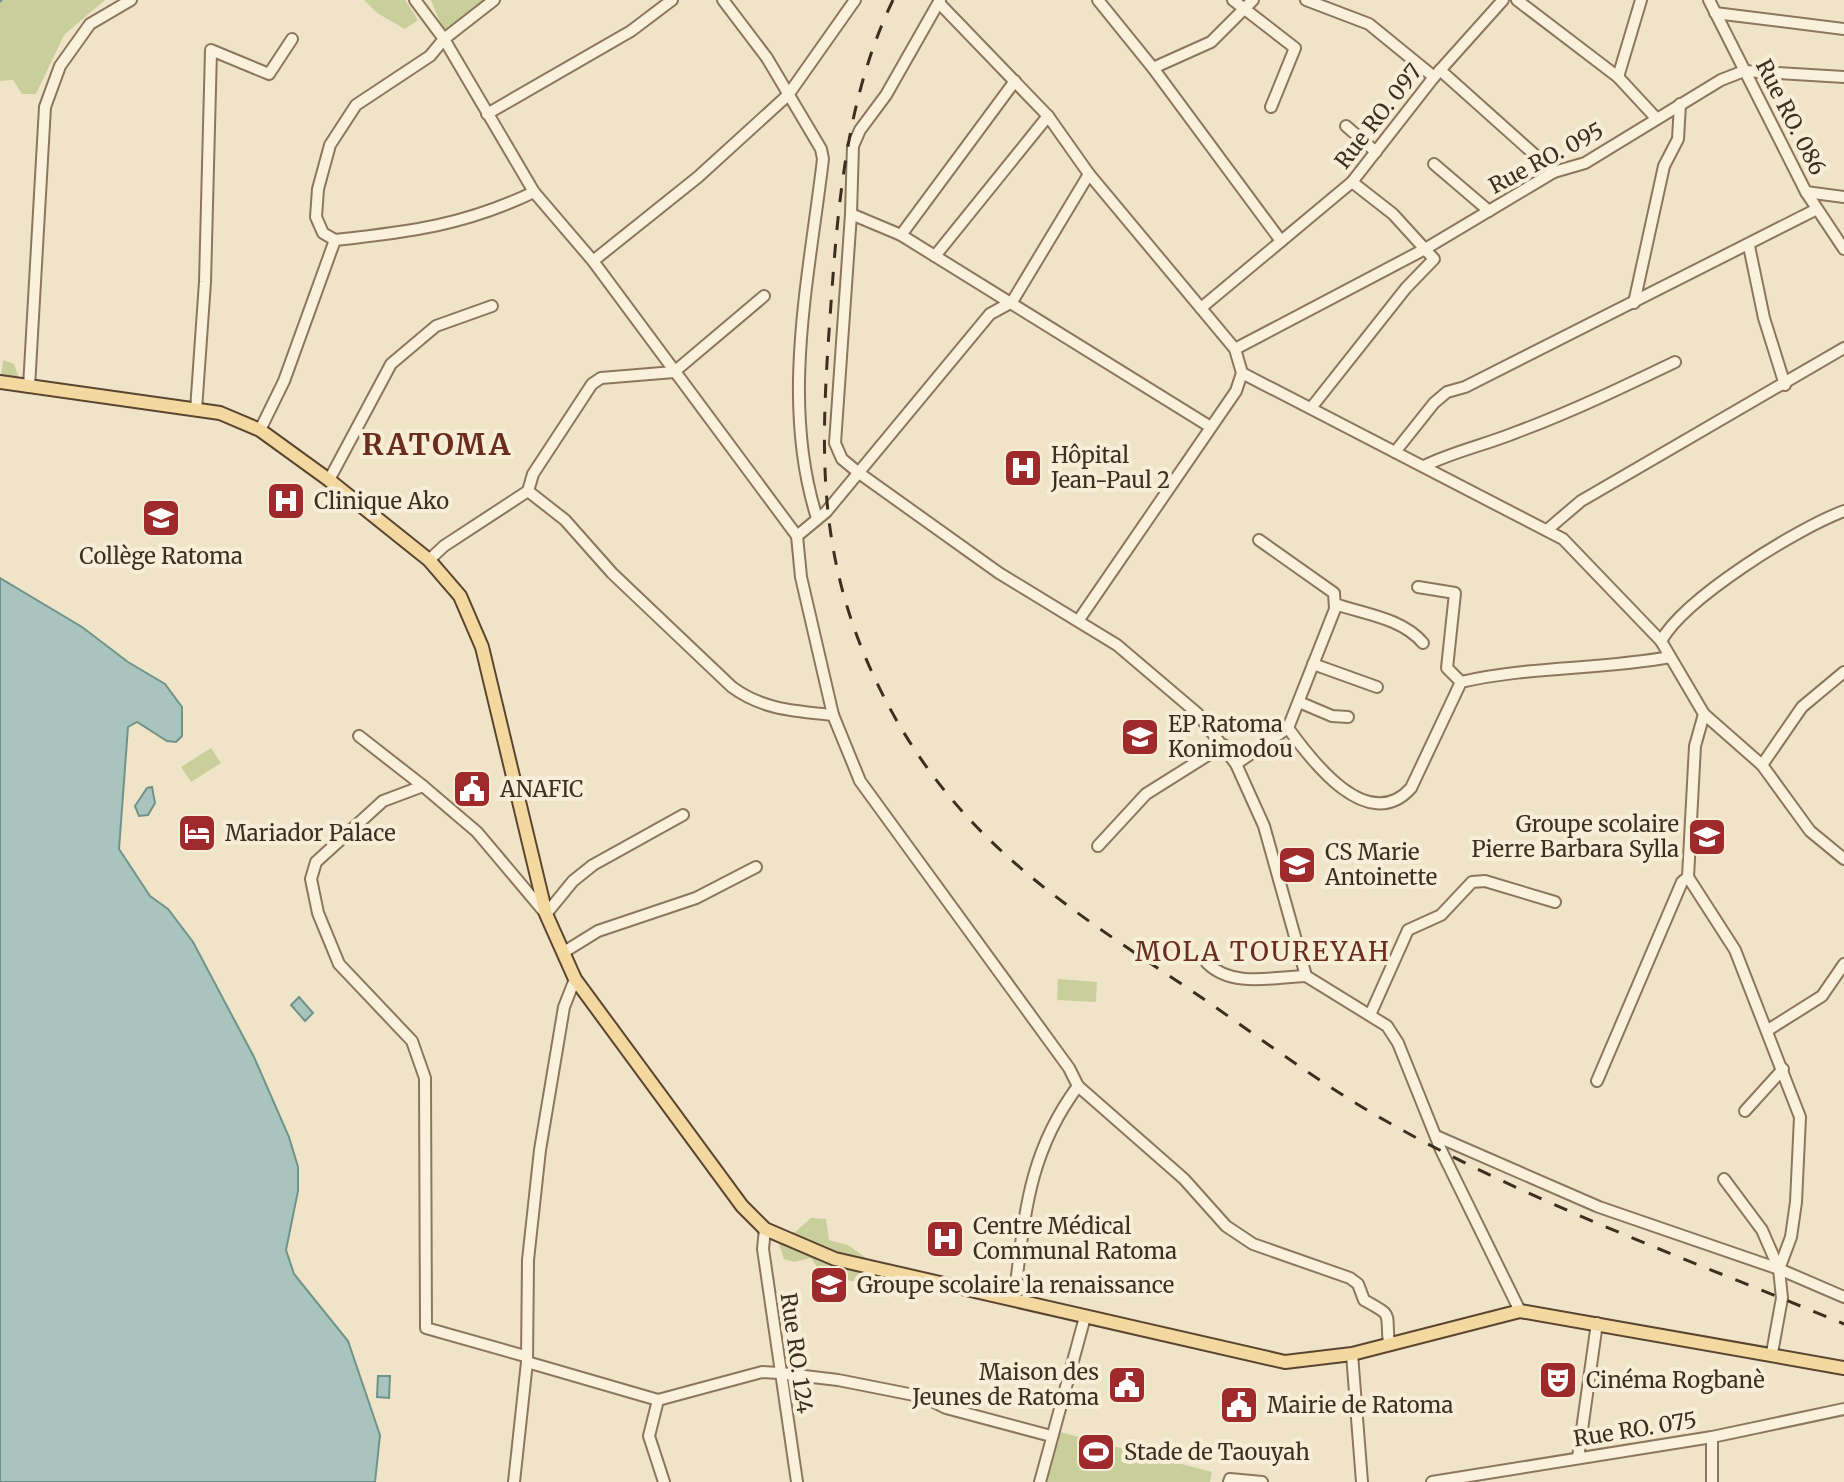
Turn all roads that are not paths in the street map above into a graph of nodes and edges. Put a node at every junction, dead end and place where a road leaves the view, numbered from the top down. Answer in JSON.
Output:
{"nodes":[{"id":1,"x":131,"y":0,"type":"edge"},
{"id":2,"x":415,"y":0,"type":"edge"},
{"id":3,"x":494,"y":0,"type":"edge"},
{"id":4,"x":672,"y":0,"type":"edge"},
{"id":5,"x":723,"y":0,"type":"edge"},
{"id":6,"x":855,"y":0,"type":"edge"},
{"id":7,"x":1098,"y":0,"type":"edge"},
{"id":8,"x":1233,"y":0,"type":"edge"},
{"id":9,"x":1253,"y":0,"type":"edge"},
{"id":10,"x":1306,"y":0,"type":"edge"},
{"id":11,"x":1503,"y":0,"type":"edge"},
{"id":12,"x":1517,"y":0,"type":"edge"},
{"id":13,"x":1641,"y":0,"type":"edge"},
{"id":14,"x":1709,"y":0,"type":"edge"},
{"id":15,"x":940,"y":2,"type":"edge"},
{"id":16,"x":1243,"y":10,"type":"junction"},
{"id":17,"x":1715,"y":13,"type":"junction"},
{"id":18,"x":1844,"y":29,"type":"edge"},
{"id":19,"x":292,"y":39,"type":"dead end"},
{"id":20,"x":444,"y":39,"type":"junction"},
{"id":21,"x":1153,"y":68,"type":"junction"},
{"id":22,"x":1744,"y":71,"type":"junction"},
{"id":23,"x":1437,"y":73,"type":"junction"},
{"id":24,"x":1618,"y":77,"type":"junction"},
{"id":25,"x":1844,"y":77,"type":"edge"},
{"id":26,"x":1015,"y":81,"type":"junction"},
{"id":27,"x":788,"y":95,"type":"junction"},
{"id":28,"x":1680,"y":104,"type":"junction"},
{"id":29,"x":1271,"y":107,"type":"dead end"},
{"id":30,"x":487,"y":114,"type":"junction"},
{"id":31,"x":1048,"y":116,"type":"junction"},
{"id":32,"x":1656,"y":118,"type":"junction"},
{"id":33,"x":1346,"y":126,"type":"dead end"},
{"id":34,"x":1376,"y":152,"type":"junction"},
{"id":35,"x":1434,"y":164,"type":"dead end"},
{"id":36,"x":1554,"y":172,"type":"junction"},
{"id":37,"x":1089,"y":174,"type":"junction"},
{"id":38,"x":1352,"y":182,"type":"junction"},
{"id":39,"x":534,"y":192,"type":"junction"},
{"id":40,"x":1806,"y":192,"type":"junction"},
{"id":41,"x":1844,"y":197,"type":"edge"},
{"id":42,"x":1817,"y":209,"type":"junction"},
{"id":43,"x":1489,"y":211,"type":"junction"},
{"id":44,"x":851,"y":214,"type":"junction"},
{"id":45,"x":901,"y":235,"type":"junction"},
{"id":46,"x":335,"y":240,"type":"junction"},
{"id":47,"x":1281,"y":241,"type":"junction"},
{"id":48,"x":1749,"y":246,"type":"junction"},
{"id":49,"x":1425,"y":249,"type":"junction"},
{"id":50,"x":1844,"y":249,"type":"edge"},
{"id":51,"x":935,"y":256,"type":"junction"},
{"id":52,"x":593,"y":261,"type":"junction"},
{"id":53,"x":764,"y":296,"type":"dead end"},
{"id":54,"x":1012,"y":302,"type":"junction"},
{"id":55,"x":1634,"y":303,"type":"junction"},
{"id":56,"x":492,"y":306,"type":"dead end"},
{"id":57,"x":1201,"y":308,"type":"junction"},
{"id":58,"x":1844,"y":348,"type":"edge"},
{"id":59,"x":1235,"y":349,"type":"junction"},
{"id":60,"x":1675,"y":362,"type":"dead end"},
{"id":61,"x":674,"y":372,"type":"junction"},
{"id":62,"x":1242,"y":373,"type":"junction"},
{"id":63,"x":0,"y":382,"type":"edge"},
{"id":64,"x":1785,"y":385,"type":"junction"},
{"id":65,"x":29,"y":387,"type":"junction"},
{"id":66,"x":1311,"y":408,"type":"junction"},
{"id":67,"x":196,"y":410,"type":"junction"},
{"id":68,"x":1209,"y":426,"type":"junction"},
{"id":69,"x":260,"y":430,"type":"junction"},
{"id":70,"x":1395,"y":452,"type":"junction"},
{"id":71,"x":1424,"y":466,"type":"junction"},
{"id":72,"x":859,"y":473,"type":"junction"},
{"id":73,"x":329,"y":480,"type":"junction"},
{"id":74,"x":528,"y":491,"type":"junction"},
{"id":75,"x":1844,"y":511,"type":"edge"},
{"id":76,"x":817,"y":518,"type":"junction"},
{"id":77,"x":1547,"y":530,"type":"junction"},
{"id":78,"x":797,"y":536,"type":"junction"},
{"id":79,"x":1259,"y":540,"type":"dead end"},
{"id":80,"x":429,"y":560,"type":"junction"},
{"id":81,"x":1418,"y":587,"type":"dead end"},
{"id":82,"x":1335,"y":604,"type":"junction"},
{"id":83,"x":1078,"y":621,"type":"junction"},
{"id":84,"x":1661,"y":641,"type":"junction"},
{"id":85,"x":1423,"y":643,"type":"dead end"},
{"id":86,"x":1670,"y":657,"type":"junction"},
{"id":87,"x":1313,"y":664,"type":"junction"},
{"id":88,"x":1844,"y":672,"type":"edge"},
{"id":89,"x":1461,"y":682,"type":"junction"},
{"id":90,"x":1377,"y":687,"type":"dead end"},
{"id":91,"x":1299,"y":702,"type":"junction"},
{"id":92,"x":1704,"y":714,"type":"junction"},
{"id":93,"x":833,"y":715,"type":"junction"},
{"id":94,"x":1348,"y":717,"type":"dead end"},
{"id":95,"x":1288,"y":728,"type":"junction"},
{"id":96,"x":359,"y":736,"type":"dead end"},
{"id":97,"x":1224,"y":745,"type":"junction"},
{"id":98,"x":1236,"y":764,"type":"junction"},
{"id":99,"x":1762,"y":765,"type":"junction"},
{"id":100,"x":423,"y":786,"type":"junction"},
{"id":101,"x":683,"y":815,"type":"dead end"},
{"id":102,"x":1098,"y":846,"type":"dead end"},
{"id":103,"x":1844,"y":859,"type":"edge"},
{"id":104,"x":756,"y":867,"type":"dead end"},
{"id":105,"x":1688,"y":877,"type":"junction"},
{"id":106,"x":1555,"y":902,"type":"dead end"},
{"id":107,"x":546,"y":914,"type":"junction"},
{"id":108,"x":564,"y":952,"type":"junction"},
{"id":109,"x":1207,"y":963,"type":"dead end"},
{"id":110,"x":1844,"y":964,"type":"edge"},
{"id":111,"x":1306,"y":976,"type":"junction"},
{"id":112,"x":575,"y":979,"type":"junction"},
{"id":113,"x":1370,"y":1015,"type":"junction"},
{"id":114,"x":1768,"y":1030,"type":"junction"},
{"id":115,"x":1783,"y":1069,"type":"junction"},
{"id":116,"x":1597,"y":1081,"type":"dead end"},
{"id":117,"x":1078,"y":1086,"type":"junction"},
{"id":118,"x":1745,"y":1111,"type":"dead end"},
{"id":119,"x":1436,"y":1136,"type":"junction"},
{"id":120,"x":1724,"y":1179,"type":"dead end"},
{"id":121,"x":765,"y":1229,"type":"junction"},
{"id":122,"x":1779,"y":1269,"type":"junction"},
{"id":123,"x":1844,"y":1297,"type":"edge"},
{"id":124,"x":1014,"y":1299,"type":"junction"},
{"id":125,"x":1520,"y":1311,"type":"junction"},
{"id":126,"x":1085,"y":1317,"type":"junction"},
{"id":127,"x":1597,"y":1323,"type":"junction"},
{"id":128,"x":1389,"y":1344,"type":"junction"},
{"id":129,"x":1772,"y":1353,"type":"junction"},
{"id":130,"x":1352,"y":1354,"type":"junction"},
{"id":131,"x":526,"y":1359,"type":"junction"},
{"id":132,"x":1844,"y":1368,"type":"edge"},
{"id":133,"x":779,"y":1373,"type":"junction"},
{"id":134,"x":658,"y":1400,"type":"junction"},
{"id":135,"x":1844,"y":1409,"type":"edge"},
{"id":136,"x":1051,"y":1436,"type":"junction"},
{"id":137,"x":1712,"y":1437,"type":"junction"},
{"id":138,"x":1578,"y":1458,"type":"junction"},
{"id":139,"x":514,"y":1482,"type":"edge"},
{"id":140,"x":664,"y":1482,"type":"edge"},
{"id":141,"x":797,"y":1482,"type":"edge"},
{"id":142,"x":1040,"y":1482,"type":"edge"},
{"id":143,"x":1229,"y":1482,"type":"edge"},
{"id":144,"x":1262,"y":1482,"type":"edge"},
{"id":145,"x":1362,"y":1482,"type":"edge"},
{"id":146,"x":1432,"y":1482,"type":"edge"},
{"id":147,"x":1712,"y":1482,"type":"edge"}],
"edges":[{"from":1,"to":65,"type":"street"},
{"from":2,"to":20,"type":"street"},
{"from":3,"to":20,"type":"street"},
{"from":4,"to":30,"type":"street"},
{"from":5,"to":27,"type":"street"},
{"from":6,"to":27,"type":"street"},
{"from":7,"to":21,"type":"street"},
{"from":8,"to":16,"type":"street"},
{"from":9,"to":16,"type":"street"},
{"from":10,"to":23,"type":"street"},
{"from":11,"to":23,"type":"street","name":"Rue RO. 097"},
{"from":12,"to":24,"type":"street"},
{"from":13,"to":24,"type":"street"},
{"from":14,"to":17,"type":"street","name":"Rue RO. 086"},
{"from":15,"to":26,"type":"street"},
{"from":15,"to":44,"type":"street"},
{"from":16,"to":21,"type":"street"},
{"from":16,"to":29,"type":"street"},
{"from":17,"to":18,"type":"street"},
{"from":17,"to":22,"type":"street","name":"Rue RO. 086"},
{"from":19,"to":67,"type":"street"},
{"from":20,"to":30,"type":"street"},
{"from":20,"to":46,"type":"street"},
{"from":21,"to":47,"type":"street"},
{"from":22,"to":25,"type":"street"},
{"from":22,"to":28,"type":"street","name":"Rue RO. 095"},
{"from":22,"to":40,"type":"street","name":"Rue RO. 086"},
{"from":23,"to":34,"type":"street","name":"Rue RO. 097"},
{"from":23,"to":36,"type":"street"},
{"from":24,"to":32,"type":"street"},
{"from":26,"to":31,"type":"street"},
{"from":26,"to":45,"type":"street"},
{"from":27,"to":52,"type":"street"},
{"from":27,"to":76,"type":"street"},
{"from":28,"to":32,"type":"street","name":"Rue RO. 095"},
{"from":28,"to":55,"type":"street"},
{"from":30,"to":39,"type":"street"},
{"from":31,"to":37,"type":"street"},
{"from":31,"to":51,"type":"street"},
{"from":32,"to":36,"type":"street","name":"Rue RO. 095"},
{"from":33,"to":34,"type":"street"},
{"from":34,"to":38,"type":"street","name":"Rue RO. 097"},
{"from":35,"to":43,"type":"street"},
{"from":36,"to":43,"type":"street","name":"Rue RO. 095"},
{"from":37,"to":54,"type":"street"},
{"from":37,"to":57,"type":"street"},
{"from":38,"to":47,"type":"street","name":"Rue RO. 097"},
{"from":38,"to":49,"type":"street"},
{"from":39,"to":46,"type":"street"},
{"from":39,"to":52,"type":"street"},
{"from":40,"to":41,"type":"street"},
{"from":40,"to":42,"type":"street","name":"Rue RO. 086"},
{"from":42,"to":48,"type":"street"},
{"from":42,"to":50,"type":"street","name":"Rue RO. 086"},
{"from":43,"to":49,"type":"street","name":"Rue RO. 095"},
{"from":44,"to":45,"type":"street"},
{"from":44,"to":72,"type":"street"},
{"from":45,"to":51,"type":"street"},
{"from":46,"to":69,"type":"street"},
{"from":47,"to":57,"type":"street","name":"Rue RO. 097"},
{"from":48,"to":55,"type":"street"},
{"from":48,"to":64,"type":"street"},
{"from":49,"to":59,"type":"street","name":"Rue RO. 095"},
{"from":49,"to":66,"type":"street"},
{"from":51,"to":54,"type":"street"},
{"from":52,"to":61,"type":"street"},
{"from":53,"to":61,"type":"street"},
{"from":54,"to":68,"type":"street"},
{"from":54,"to":72,"type":"street"},
{"from":55,"to":70,"type":"street"},
{"from":56,"to":73,"type":"street"},
{"from":57,"to":59,"type":"street"},
{"from":58,"to":64,"type":"street"},
{"from":59,"to":62,"type":"street"},
{"from":60,"to":71,"type":"street"},
{"from":61,"to":74,"type":"street"},
{"from":61,"to":78,"type":"street"},
{"from":62,"to":66,"type":"street"},
{"from":62,"to":68,"type":"street"},
{"from":63,"to":65,"type":"main road"},
{"from":64,"to":77,"type":"street"},
{"from":65,"to":67,"type":"main road"},
{"from":66,"to":70,"type":"street"},
{"from":67,"to":69,"type":"main road"},
{"from":68,"to":83,"type":"street"},
{"from":69,"to":73,"type":"main road"},
{"from":70,"to":71,"type":"street"},
{"from":71,"to":77,"type":"street"},
{"from":72,"to":76,"type":"street"},
{"from":72,"to":83,"type":"street"},
{"from":73,"to":80,"type":"main road"},
{"from":74,"to":80,"type":"street"},
{"from":74,"to":93,"type":"street"},
{"from":75,"to":84,"type":"street"},
{"from":76,"to":78,"type":"street"},
{"from":77,"to":84,"type":"street"},
{"from":78,"to":93,"type":"street"},
{"from":79,"to":82,"type":"street"},
{"from":80,"to":107,"type":"main road"},
{"from":81,"to":89,"type":"street"},
{"from":82,"to":85,"type":"street"},
{"from":82,"to":87,"type":"street"},
{"from":83,"to":97,"type":"street"},
{"from":84,"to":86,"type":"street"},
{"from":86,"to":89,"type":"street"},
{"from":86,"to":92,"type":"street"},
{"from":87,"to":90,"type":"street"},
{"from":87,"to":91,"type":"street"},
{"from":88,"to":99,"type":"street"},
{"from":89,"to":95,"type":"street"},
{"from":91,"to":94,"type":"street"},
{"from":91,"to":95,"type":"street"},
{"from":92,"to":99,"type":"street"},
{"from":92,"to":105,"type":"street"},
{"from":93,"to":117,"type":"street"},
{"from":95,"to":98,"type":"street"},
{"from":96,"to":100,"type":"street"},
{"from":97,"to":98,"type":"street"},
{"from":97,"to":102,"type":"street"},
{"from":98,"to":111,"type":"street"},
{"from":99,"to":103,"type":"street"},
{"from":100,"to":107,"type":"street"},
{"from":100,"to":131,"type":"street"},
{"from":101,"to":107,"type":"street"},
{"from":104,"to":108,"type":"street"},
{"from":105,"to":114,"type":"street"},
{"from":105,"to":116,"type":"street"},
{"from":106,"to":113,"type":"street"},
{"from":107,"to":108,"type":"main road"},
{"from":108,"to":112,"type":"main road"},
{"from":109,"to":111,"type":"street"},
{"from":110,"to":114,"type":"street"},
{"from":111,"to":113,"type":"street"},
{"from":112,"to":121,"type":"main road"},
{"from":112,"to":131,"type":"street"},
{"from":113,"to":119,"type":"street"},
{"from":114,"to":115,"type":"street"},
{"from":115,"to":118,"type":"street"},
{"from":115,"to":122,"type":"street"},
{"from":117,"to":124,"type":"street"},
{"from":117,"to":128,"type":"street"},
{"from":119,"to":122,"type":"street"},
{"from":119,"to":125,"type":"street"},
{"from":120,"to":122,"type":"street"},
{"from":121,"to":124,"type":"main road"},
{"from":121,"to":133,"type":"street","name":"Rue RO. 124"},
{"from":122,"to":123,"type":"street"},
{"from":122,"to":129,"type":"street"},
{"from":124,"to":126,"type":"main road"},
{"from":125,"to":127,"type":"main road"},
{"from":125,"to":128,"type":"main road"},
{"from":126,"to":130,"type":"main road"},
{"from":126,"to":136,"type":"street"},
{"from":127,"to":129,"type":"main road"},
{"from":127,"to":138,"type":"street"},
{"from":128,"to":130,"type":"main road"},
{"from":129,"to":132,"type":"main road"},
{"from":130,"to":145,"type":"street"},
{"from":131,"to":134,"type":"street"},
{"from":131,"to":139,"type":"street"},
{"from":133,"to":134,"type":"street"},
{"from":133,"to":136,"type":"street"},
{"from":133,"to":141,"type":"street","name":"Rue RO. 124"},
{"from":134,"to":140,"type":"street"},
{"from":135,"to":137,"type":"street","name":"Rue RO. 075"},
{"from":136,"to":142,"type":"street"},
{"from":137,"to":138,"type":"street","name":"Rue RO. 075"},
{"from":137,"to":147,"type":"street"},
{"from":138,"to":146,"type":"street","name":"Rue RO. 075"},
{"from":143,"to":144,"type":"street"}]}
